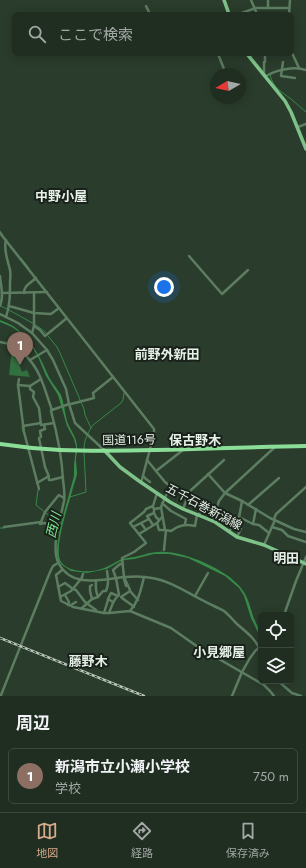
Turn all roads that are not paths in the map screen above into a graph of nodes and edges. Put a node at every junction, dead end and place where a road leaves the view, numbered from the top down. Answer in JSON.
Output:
{"nodes":[{"id":1,"x":224,"y":0,"type":"edge"},
{"id":2,"x":251,"y":0,"type":"edge"},
{"id":3,"x":268,"y":0,"type":"edge"},
{"id":4,"x":290,"y":0,"type":"edge"},
{"id":5,"x":146,"y":6,"type":"dead end"},
{"id":6,"x":255,"y":8,"type":"junction"},
{"id":7,"x":268,"y":8,"type":"junction"},
{"id":8,"x":289,"y":8,"type":"junction"},
{"id":9,"x":149,"y":12,"type":"edge"},
{"id":10,"x":228,"y":12,"type":"edge"},
{"id":11,"x":244,"y":12,"type":"edge"},
{"id":12,"x":256,"y":12,"type":"edge"},
{"id":13,"x":288,"y":12,"type":"edge"},
{"id":14,"x":219,"y":56,"type":"edge"},
{"id":15,"x":249,"y":56,"type":"edge"},
{"id":16,"x":264,"y":56,"type":"edge"},
{"id":17,"x":293,"y":56,"type":"edge"},
{"id":18,"x":283,"y":62,"type":"dead end"},
{"id":19,"x":224,"y":68,"type":"edge"},
{"id":20,"x":299,"y":68,"type":"junction"},
{"id":21,"x":281,"y":70,"type":"junction"},
{"id":22,"x":306,"y":70,"type":"edge"},
{"id":23,"x":265,"y":75,"type":"junction"},
{"id":24,"x":295,"y":78,"type":"dead end"},
{"id":25,"x":306,"y":124,"type":"edge"},
{"id":26,"x":298,"y":127,"type":"junction"},
{"id":27,"x":306,"y":149,"type":"edge"},
{"id":28,"x":0,"y":233,"type":"edge"},
{"id":29,"x":6,"y":240,"type":"junction"},
{"id":30,"x":189,"y":256,"type":"dead end"},
{"id":31,"x":248,"y":270,"type":"dead end"},
{"id":32,"x":0,"y":276,"type":"edge"},
{"id":33,"x":36,"y":278,"type":"junction"},
{"id":34,"x":34,"y":292,"type":"junction"},
{"id":35,"x":47,"y":292,"type":"junction"},
{"id":36,"x":2,"y":293,"type":"junction"},
{"id":37,"x":10,"y":293,"type":"junction"},
{"id":38,"x":24,"y":293,"type":"junction"},
{"id":39,"x":0,"y":306,"type":"edge"},
{"id":40,"x":9,"y":306,"type":"junction"},
{"id":41,"x":59,"y":308,"type":"junction"},
{"id":42,"x":34,"y":313,"type":"junction"},
{"id":43,"x":0,"y":314,"type":"edge"},
{"id":44,"x":6,"y":317,"type":"junction"},
{"id":45,"x":67,"y":318,"type":"junction"},
{"id":46,"x":34,"y":326,"type":"junction"},
{"id":47,"x":32,"y":333,"type":"junction"},
{"id":48,"x":0,"y":342,"type":"edge"},
{"id":49,"x":47,"y":350,"type":"junction"},
{"id":50,"x":30,"y":360,"type":"junction"},
{"id":51,"x":113,"y":377,"type":"junction"},
{"id":52,"x":41,"y":378,"type":"junction"},
{"id":53,"x":19,"y":379,"type":"dead end"},
{"id":54,"x":18,"y":385,"type":"junction"},
{"id":55,"x":30,"y":386,"type":"junction"},
{"id":56,"x":69,"y":404,"type":"junction"},
{"id":57,"x":52,"y":410,"type":"junction"},
{"id":58,"x":41,"y":423,"type":"junction"},
{"id":59,"x":54,"y":423,"type":"junction"},
{"id":60,"x":44,"y":425,"type":"junction"},
{"id":61,"x":23,"y":426,"type":"junction"},
{"id":62,"x":0,"y":444,"type":"edge"},
{"id":63,"x":306,"y":446,"type":"edge"},
{"id":64,"x":28,"y":447,"type":"junction"},
{"id":65,"x":276,"y":447,"type":"junction"},
{"id":66,"x":42,"y":448,"type":"junction"},
{"id":67,"x":184,"y":449,"type":"junction"},
{"id":68,"x":60,"y":450,"type":"junction"},
{"id":69,"x":104,"y":450,"type":"junction"},
{"id":70,"x":150,"y":450,"type":"junction"},
{"id":71,"x":147,"y":459,"type":"junction"},
{"id":72,"x":224,"y":460,"type":"dead end"},
{"id":73,"x":156,"y":471,"type":"junction"},
{"id":74,"x":208,"y":474,"type":"junction"},
{"id":75,"x":143,"y":475,"type":"junction"},
{"id":76,"x":49,"y":476,"type":"junction"},
{"id":77,"x":63,"y":477,"type":"junction"},
{"id":78,"x":279,"y":478,"type":"dead end"},
{"id":79,"x":150,"y":482,"type":"dead end"},
{"id":80,"x":37,"y":483,"type":"junction"},
{"id":81,"x":141,"y":483,"type":"junction"},
{"id":82,"x":170,"y":486,"type":"junction"},
{"id":83,"x":306,"y":487,"type":"edge"},
{"id":84,"x":39,"y":489,"type":"dead end"},
{"id":85,"x":157,"y":493,"type":"junction"},
{"id":86,"x":225,"y":493,"type":"junction"},
{"id":87,"x":187,"y":496,"type":"junction"},
{"id":88,"x":64,"y":498,"type":"junction"},
{"id":89,"x":164,"y":498,"type":"junction"},
{"id":90,"x":242,"y":500,"type":"junction"},
{"id":91,"x":162,"y":503,"type":"junction"},
{"id":92,"x":202,"y":505,"type":"junction"},
{"id":93,"x":248,"y":505,"type":"junction"},
{"id":94,"x":153,"y":508,"type":"junction"},
{"id":95,"x":161,"y":508,"type":"junction"},
{"id":96,"x":182,"y":509,"type":"junction"},
{"id":97,"x":216,"y":510,"type":"junction"},
{"id":98,"x":256,"y":510,"type":"junction"},
{"id":99,"x":144,"y":512,"type":"junction"},
{"id":100,"x":154,"y":513,"type":"junction"},
{"id":101,"x":198,"y":515,"type":"junction"},
{"id":102,"x":147,"y":516,"type":"junction"},
{"id":103,"x":162,"y":517,"type":"junction"},
{"id":104,"x":239,"y":518,"type":"junction"},
{"id":105,"x":149,"y":519,"type":"junction"},
{"id":106,"x":274,"y":520,"type":"junction"},
{"id":107,"x":212,"y":521,"type":"junction"},
{"id":108,"x":40,"y":522,"type":"junction"},
{"id":109,"x":158,"y":522,"type":"junction"},
{"id":110,"x":141,"y":523,"type":"junction"},
{"id":111,"x":185,"y":524,"type":"junction"},
{"id":112,"x":253,"y":524,"type":"junction"},
{"id":113,"x":153,"y":525,"type":"junction"},
{"id":114,"x":4,"y":527,"type":"dead end"},
{"id":115,"x":133,"y":527,"type":"junction"},
{"id":116,"x":232,"y":527,"type":"dead end"},
{"id":117,"x":272,"y":527,"type":"junction"},
{"id":118,"x":146,"y":530,"type":"junction"},
{"id":119,"x":166,"y":530,"type":"junction"},
{"id":120,"x":229,"y":531,"type":"junction"},
{"id":121,"x":306,"y":532,"type":"edge"},
{"id":122,"x":57,"y":533,"type":"junction"},
{"id":123,"x":269,"y":533,"type":"junction"},
{"id":124,"x":139,"y":534,"type":"junction"},
{"id":125,"x":237,"y":537,"type":"junction"},
{"id":126,"x":306,"y":542,"type":"edge"},
{"id":127,"x":264,"y":545,"type":"junction"},
{"id":128,"x":164,"y":550,"type":"dead end"},
{"id":129,"x":306,"y":557,"type":"edge"},
{"id":130,"x":58,"y":563,"type":"junction"},
{"id":131,"x":123,"y":563,"type":"junction"},
{"id":132,"x":305,"y":564,"type":"edge"},
{"id":133,"x":62,"y":570,"type":"junction"},
{"id":134,"x":107,"y":571,"type":"dead end"},
{"id":135,"x":208,"y":573,"type":"dead end"},
{"id":136,"x":83,"y":574,"type":"dead end"},
{"id":137,"x":124,"y":577,"type":"junction"},
{"id":138,"x":144,"y":577,"type":"junction"},
{"id":139,"x":116,"y":578,"type":"junction"},
{"id":140,"x":108,"y":579,"type":"junction"},
{"id":141,"x":81,"y":580,"type":"junction"},
{"id":142,"x":96,"y":580,"type":"junction"},
{"id":143,"x":92,"y":584,"type":"dead end"},
{"id":144,"x":126,"y":586,"type":"dead end"},
{"id":145,"x":58,"y":587,"type":"junction"},
{"id":146,"x":73,"y":589,"type":"junction"},
{"id":147,"x":106,"y":591,"type":"junction"},
{"id":148,"x":130,"y":591,"type":"junction"},
{"id":149,"x":111,"y":593,"type":"junction"},
{"id":150,"x":65,"y":595,"type":"junction"},
{"id":151,"x":98,"y":596,"type":"junction"},
{"id":152,"x":119,"y":596,"type":"junction"},
{"id":153,"x":195,"y":596,"type":"junction"},
{"id":154,"x":60,"y":597,"type":"junction"},
{"id":155,"x":92,"y":599,"type":"junction"},
{"id":156,"x":108,"y":599,"type":"junction"},
{"id":157,"x":138,"y":600,"type":"junction"},
{"id":158,"x":76,"y":602,"type":"dead end"},
{"id":159,"x":87,"y":602,"type":"junction"},
{"id":160,"x":113,"y":602,"type":"junction"},
{"id":161,"x":69,"y":605,"type":"junction"},
{"id":162,"x":134,"y":607,"type":"junction"},
{"id":163,"x":82,"y":608,"type":"junction"},
{"id":164,"x":95,"y":611,"type":"junction"},
{"id":165,"x":130,"y":611,"type":"junction"},
{"id":166,"x":285,"y":612,"type":"edge"},
{"id":167,"x":104,"y":613,"type":"junction"},
{"id":168,"x":110,"y":613,"type":"junction"},
{"id":169,"x":258,"y":645,"type":"edge"},
{"id":170,"x":258,"y":649,"type":"edge"},
{"id":171,"x":242,"y":672,"type":"junction"},
{"id":172,"x":281,"y":684,"type":"edge"},
{"id":173,"x":2,"y":695,"type":"edge"},
{"id":174,"x":295,"y":695,"type":"edge"},
{"id":175,"x":232,"y":696,"type":"edge"},
{"id":176,"x":274,"y":696,"type":"edge"},
{"id":177,"x":301,"y":696,"type":"edge"}],
"edges":[{"from":1,"to":10,"type":"main road"},
{"from":2,"to":6,"type":"street"},
{"from":3,"to":7,"type":"street"},
{"from":4,"to":8,"type":"street"},
{"from":5,"to":9,"type":"street"},
{"from":6,"to":7,"type":"street"},
{"from":6,"to":11,"type":"street"},
{"from":6,"to":12,"type":"street"},
{"from":7,"to":8,"type":"street"},
{"from":8,"to":13,"type":"street"},
{"from":14,"to":19,"type":"street"},
{"from":15,"to":23,"type":"main road"},
{"from":16,"to":23,"type":"street"},
{"from":17,"to":20,"type":"street"},
{"from":18,"to":21,"type":"street"},
{"from":20,"to":21,"type":"street"},
{"from":20,"to":22,"type":"street"},
{"from":21,"to":23,"type":"street"},
{"from":21,"to":24,"type":"street"},
{"from":23,"to":26,"type":"main road"},
{"from":25,"to":26,"type":"street"},
{"from":26,"to":27,"type":"main road"},
{"from":28,"to":29,"type":"street"},
{"from":29,"to":33,"type":"street"},
{"from":29,"to":37,"type":"street"},
{"from":30,"to":31,"type":"street"},
{"from":32,"to":36,"type":"street"},
{"from":33,"to":35,"type":"street"},
{"from":33,"to":38,"type":"street"},
{"from":34,"to":35,"type":"street"},
{"from":34,"to":38,"type":"street"},
{"from":34,"to":42,"type":"street"},
{"from":35,"to":41,"type":"street"},
{"from":36,"to":37,"type":"street"},
{"from":36,"to":39,"type":"street"},
{"from":37,"to":38,"type":"street"},
{"from":37,"to":40,"type":"street"},
{"from":40,"to":42,"type":"street"},
{"from":40,"to":44,"type":"street"},
{"from":41,"to":42,"type":"street"},
{"from":41,"to":45,"type":"street"},
{"from":42,"to":46,"type":"street"},
{"from":43,"to":44,"type":"street"},
{"from":44,"to":47,"type":"street"},
{"from":45,"to":46,"type":"street"},
{"from":45,"to":51,"type":"street"},
{"from":46,"to":47,"type":"street"},
{"from":47,"to":49,"type":"street"},
{"from":48,"to":50,"type":"street"},
{"from":49,"to":50,"type":"street"},
{"from":49,"to":56,"type":"street"},
{"from":50,"to":52,"type":"street"},
{"from":51,"to":56,"type":"street"},
{"from":51,"to":70,"type":"street"},
{"from":52,"to":55,"type":"street"},
{"from":52,"to":57,"type":"street"},
{"from":53,"to":54,"type":"street"},
{"from":54,"to":55,"type":"street"},
{"from":54,"to":61,"type":"street"},
{"from":55,"to":58,"type":"street"},
{"from":56,"to":57,"type":"street"},
{"from":56,"to":69,"type":"street"},
{"from":57,"to":59,"type":"street"},
{"from":58,"to":60,"type":"street"},
{"from":58,"to":61,"type":"street"},
{"from":59,"to":60,"type":"street"},
{"from":59,"to":68,"type":"street"},
{"from":60,"to":66,"type":"street"},
{"from":61,"to":64,"type":"street"},
{"from":62,"to":64,"type":"highway","name":"国道116号"},
{"from":63,"to":65,"type":"highway","name":"国道116号"},
{"from":64,"to":66,"type":"highway","name":"国道116号"},
{"from":64,"to":80,"type":"street"},
{"from":65,"to":67,"type":"highway","name":"国道116号"},
{"from":65,"to":86,"type":"street"},
{"from":66,"to":68,"type":"highway","name":"国道116号"},
{"from":66,"to":76,"type":"street"},
{"from":67,"to":70,"type":"highway","name":"国道116号"},
{"from":67,"to":73,"type":"street"},
{"from":68,"to":69,"type":"highway","name":"国道116号"},
{"from":68,"to":77,"type":"street"},
{"from":69,"to":70,"type":"highway","name":"国道116号"},
{"from":69,"to":81,"type":"main road","name":"五千石巻新潟線"},
{"from":70,"to":71,"type":"street"},
{"from":71,"to":73,"type":"street"},
{"from":71,"to":75,"type":"street"},
{"from":72,"to":74,"type":"street"},
{"from":73,"to":82,"type":"street"},
{"from":74,"to":86,"type":"street"},
{"from":74,"to":87,"type":"street"},
{"from":75,"to":79,"type":"street"},
{"from":75,"to":81,"type":"street"},
{"from":76,"to":77,"type":"street"},
{"from":76,"to":80,"type":"street"},
{"from":77,"to":88,"type":"street"},
{"from":78,"to":93,"type":"street"},
{"from":80,"to":84,"type":"street"},
{"from":81,"to":85,"type":"main road","name":"五千石巻新潟線"},
{"from":82,"to":87,"type":"street"},
{"from":82,"to":89,"type":"street"},
{"from":83,"to":106,"type":"street"},
{"from":85,"to":89,"type":"main road","name":"五千石巻新潟線"},
{"from":85,"to":94,"type":"street"},
{"from":86,"to":90,"type":"street"},
{"from":86,"to":97,"type":"street"},
{"from":87,"to":92,"type":"street"},
{"from":87,"to":96,"type":"street"},
{"from":88,"to":108,"type":"street"},
{"from":88,"to":122,"type":"street"},
{"from":89,"to":91,"type":"street"},
{"from":89,"to":96,"type":"main road","name":"五千石巻新潟線"},
{"from":90,"to":93,"type":"street"},
{"from":90,"to":104,"type":"street"},
{"from":91,"to":95,"type":"street"},
{"from":91,"to":111,"type":"street"},
{"from":92,"to":97,"type":"street"},
{"from":92,"to":101,"type":"street"},
{"from":93,"to":98,"type":"street"},
{"from":94,"to":95,"type":"street"},
{"from":94,"to":99,"type":"street"},
{"from":94,"to":100,"type":"street"},
{"from":95,"to":103,"type":"street"},
{"from":96,"to":101,"type":"main road","name":"五千石巻新潟線"},
{"from":97,"to":104,"type":"street"},
{"from":97,"to":107,"type":"street"},
{"from":98,"to":106,"type":"street"},
{"from":98,"to":112,"type":"street"},
{"from":99,"to":102,"type":"street"},
{"from":99,"to":115,"type":"street"},
{"from":100,"to":102,"type":"street"},
{"from":100,"to":109,"type":"street"},
{"from":101,"to":107,"type":"main road","name":"五千石巻新潟線"},
{"from":101,"to":111,"type":"street"},
{"from":102,"to":105,"type":"street"},
{"from":103,"to":109,"type":"street"},
{"from":103,"to":119,"type":"street"},
{"from":104,"to":112,"type":"street"},
{"from":104,"to":125,"type":"street"},
{"from":105,"to":110,"type":"street"},
{"from":105,"to":113,"type":"street"},
{"from":106,"to":117,"type":"street"},
{"from":106,"to":121,"type":"street"},
{"from":107,"to":120,"type":"main road","name":"五千石巻新潟線"},
{"from":108,"to":114,"type":"street"},
{"from":108,"to":122,"type":"street"},
{"from":109,"to":113,"type":"street"},
{"from":109,"to":119,"type":"street"},
{"from":110,"to":115,"type":"street"},
{"from":110,"to":118,"type":"street"},
{"from":111,"to":119,"type":"street"},
{"from":112,"to":123,"type":"street"},
{"from":113,"to":118,"type":"street"},
{"from":115,"to":124,"type":"street"},
{"from":116,"to":120,"type":"street"},
{"from":117,"to":123,"type":"street"},
{"from":117,"to":126,"type":"street"},
{"from":118,"to":124,"type":"street"},
{"from":119,"to":128,"type":"street"},
{"from":120,"to":125,"type":"main road","name":"五千石巻新潟線"},
{"from":122,"to":130,"type":"street"},
{"from":123,"to":127,"type":"street"},
{"from":124,"to":131,"type":"street"},
{"from":125,"to":127,"type":"main road","name":"五千石巻新潟線"},
{"from":127,"to":132,"type":"main road","name":"五千石巻新潟線"},
{"from":129,"to":132,"type":"street"},
{"from":130,"to":133,"type":"street"},
{"from":130,"to":173,"type":"street"},
{"from":131,"to":137,"type":"street"},
{"from":131,"to":139,"type":"street"},
{"from":132,"to":166,"type":"street"},
{"from":133,"to":141,"type":"street"},
{"from":133,"to":145,"type":"street"},
{"from":134,"to":140,"type":"street"},
{"from":135,"to":153,"type":"street"},
{"from":136,"to":141,"type":"street"},
{"from":137,"to":138,"type":"street"},
{"from":137,"to":139,"type":"street"},
{"from":137,"to":144,"type":"street"},
{"from":137,"to":148,"type":"street"},
{"from":138,"to":153,"type":"street"},
{"from":138,"to":157,"type":"street"},
{"from":139,"to":140,"type":"street"},
{"from":139,"to":152,"type":"street"},
{"from":140,"to":142,"type":"street"},
{"from":140,"to":147,"type":"street"},
{"from":141,"to":142,"type":"street"},
{"from":141,"to":146,"type":"street"},
{"from":142,"to":151,"type":"street"},
{"from":143,"to":155,"type":"street"},
{"from":145,"to":146,"type":"street"},
{"from":145,"to":154,"type":"street"},
{"from":146,"to":150,"type":"street"},
{"from":146,"to":159,"type":"street"},
{"from":147,"to":149,"type":"street"},
{"from":147,"to":151,"type":"street"},
{"from":148,"to":152,"type":"street"},
{"from":148,"to":157,"type":"street"},
{"from":149,"to":152,"type":"street"},
{"from":149,"to":156,"type":"street"},
{"from":150,"to":154,"type":"street"},
{"from":150,"to":161,"type":"street"},
{"from":151,"to":155,"type":"street"},
{"from":152,"to":160,"type":"street"},
{"from":152,"to":162,"type":"street"},
{"from":153,"to":169,"type":"street"},
{"from":154,"to":161,"type":"street"},
{"from":155,"to":159,"type":"street"},
{"from":156,"to":160,"type":"street"},
{"from":156,"to":167,"type":"street"},
{"from":157,"to":162,"type":"street"},
{"from":158,"to":161,"type":"street"},
{"from":159,"to":163,"type":"street"},
{"from":159,"to":164,"type":"street"},
{"from":160,"to":168,"type":"street"},
{"from":161,"to":163,"type":"street"},
{"from":162,"to":165,"type":"street"},
{"from":163,"to":164,"type":"street"},
{"from":164,"to":167,"type":"street"},
{"from":165,"to":168,"type":"street"},
{"from":165,"to":171,"type":"street"},
{"from":167,"to":168,"type":"street"},
{"from":170,"to":171,"type":"street"},
{"from":171,"to":175,"type":"street"},
{"from":171,"to":176,"type":"street"},
{"from":172,"to":174,"type":"street"},
{"from":174,"to":177,"type":"street"}]}
